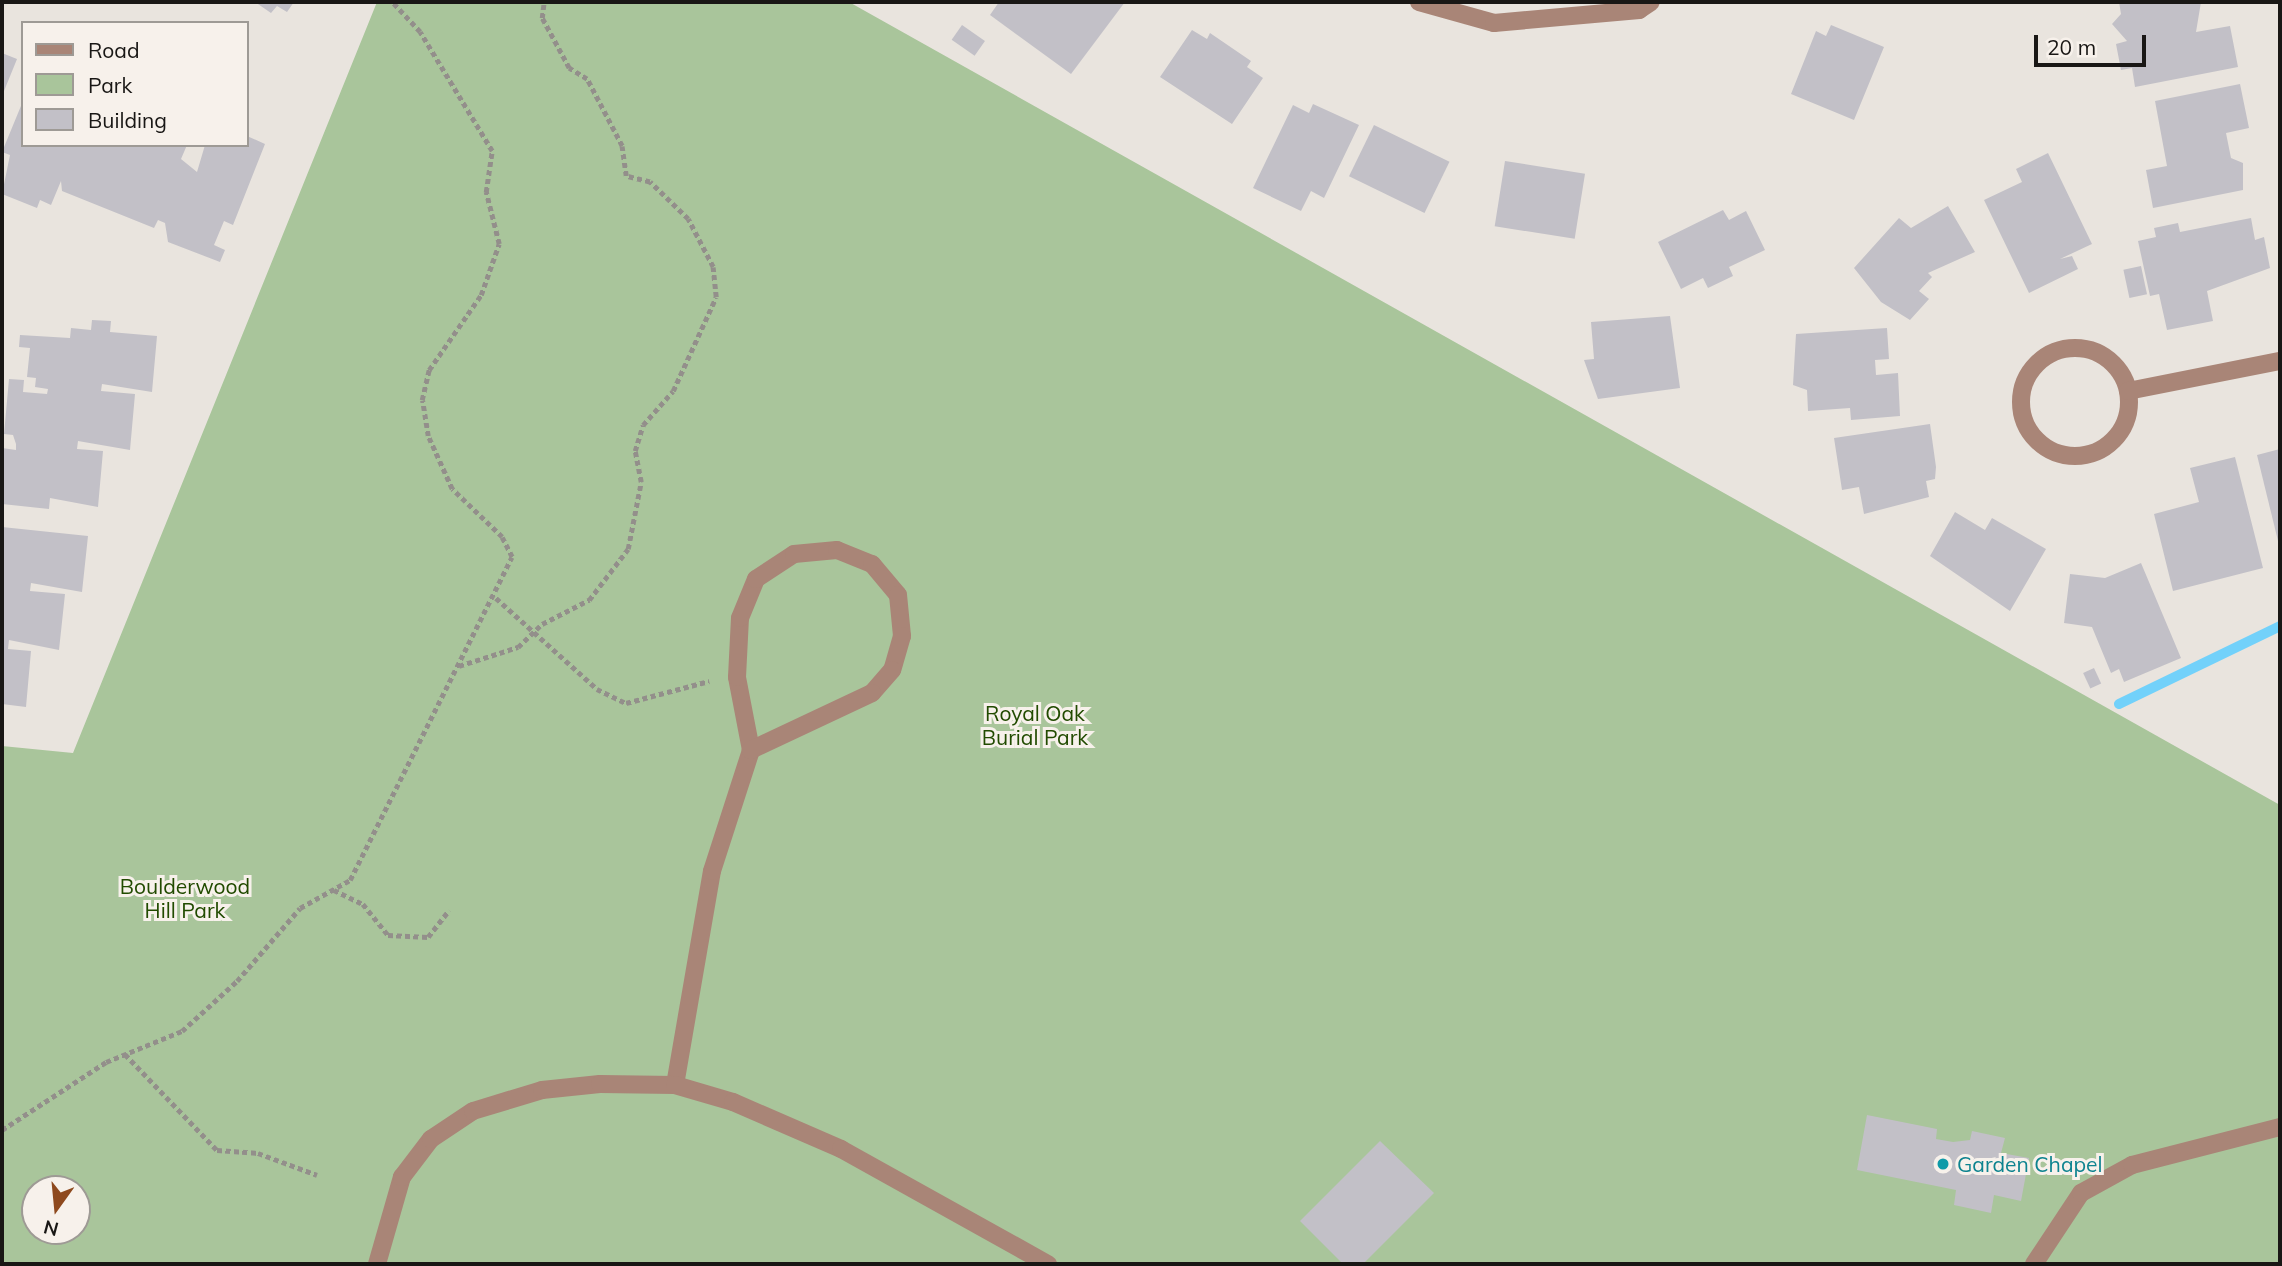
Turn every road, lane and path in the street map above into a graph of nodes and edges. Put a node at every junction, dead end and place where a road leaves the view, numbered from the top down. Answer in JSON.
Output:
{"nodes":[{"id":1,"x":392,"y":2,"type":"edge"},
{"id":2,"x":544,"y":2,"type":"edge"},
{"id":3,"x":1419,"y":2,"type":"edge"},
{"id":4,"x":1651,"y":2,"type":"edge"},
{"id":5,"x":2280,"y":361,"type":"edge"},
{"id":6,"x":2129,"y":391,"type":"junction"},
{"id":7,"x":496,"y":598,"type":"junction"},
{"id":8,"x":534,"y":631,"type":"junction"},
{"id":9,"x":458,"y":666,"type":"junction"},
{"id":10,"x":737,"y":677,"type":"junction"},
{"id":11,"x":751,"y":750,"type":"junction"},
{"id":12,"x":333,"y":890,"type":"junction"},
{"id":13,"x":449,"y":910,"type":"dead end"},
{"id":14,"x":125,"y":1054,"type":"junction"},
{"id":15,"x":675,"y":1085,"type":"junction"},
{"id":16,"x":2280,"y":1127,"type":"edge"},
{"id":17,"x":2,"y":1130,"type":"edge"},
{"id":18,"x":317,"y":1175,"type":"dead end"},
{"id":19,"x":377,"y":1264,"type":"edge"},
{"id":20,"x":1048,"y":1264,"type":"edge"},
{"id":21,"x":2034,"y":1264,"type":"edge"}],
"edges":[{"from":1,"to":7,"type":"path"},
{"from":2,"to":8,"type":"path"},
{"from":3,"to":4,"type":"street"},
{"from":5,"to":6,"type":"street"},
{"from":6,"to":6,"type":"street"},
{"from":7,"to":8,"type":"path"},
{"from":7,"to":9,"type":"path"},
{"from":8,"to":9,"type":"path"},
{"from":8,"to":10,"type":"path"},
{"from":9,"to":12,"type":"path"},
{"from":10,"to":11,"type":"street"},
{"from":10,"to":11,"type":"street"},
{"from":11,"to":15,"type":"street"},
{"from":12,"to":13,"type":"path"},
{"from":12,"to":14,"type":"path"},
{"from":14,"to":17,"type":"path"},
{"from":14,"to":18,"type":"path"},
{"from":15,"to":19,"type":"street"},
{"from":15,"to":20,"type":"street"},
{"from":16,"to":21,"type":"street"}]}
